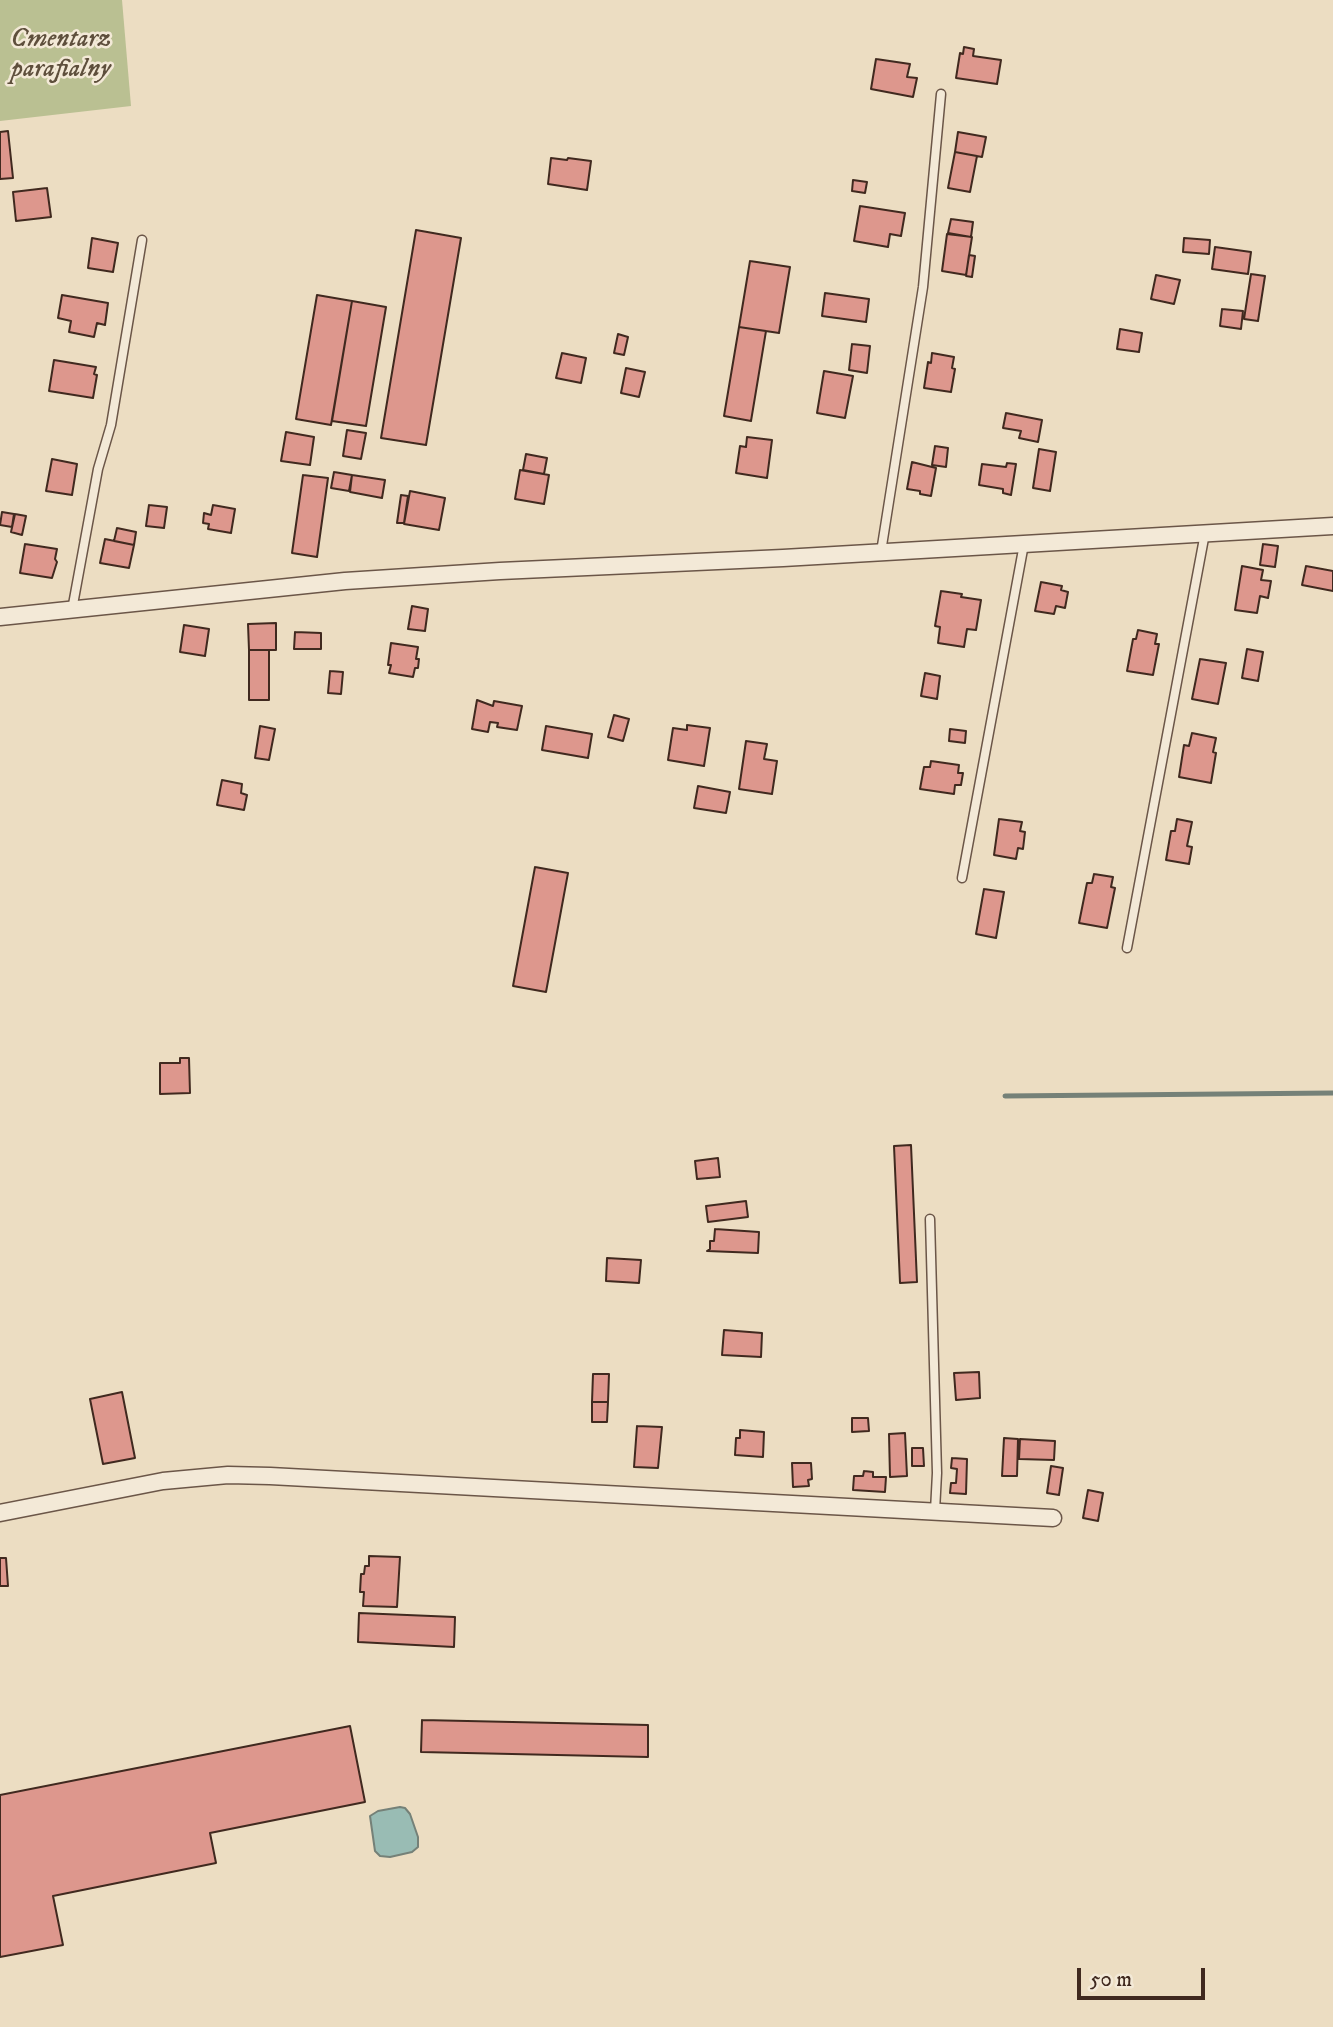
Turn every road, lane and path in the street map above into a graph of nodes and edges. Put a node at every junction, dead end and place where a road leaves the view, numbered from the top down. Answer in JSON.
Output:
{"nodes":[{"id":1,"x":941,"y":94,"type":"dead end"},
{"id":2,"x":142,"y":240,"type":"dead end"},
{"id":3,"x":1333,"y":526,"type":"edge"},
{"id":4,"x":1205,"y":533,"type":"junction"},
{"id":5,"x":1024,"y":544,"type":"junction"},
{"id":6,"x":881,"y":552,"type":"junction"},
{"id":7,"x":72,"y":610,"type":"junction"},
{"id":8,"x":0,"y":617,"type":"edge"},
{"id":9,"x":962,"y":878,"type":"dead end"},
{"id":10,"x":1127,"y":948,"type":"dead end"},
{"id":11,"x":930,"y":1219,"type":"dead end"},
{"id":12,"x":934,"y":1511,"type":"junction"},
{"id":13,"x":0,"y":1513,"type":"edge"},
{"id":14,"x":1054,"y":1518,"type":"dead end"}],
"edges":[{"from":1,"to":6,"type":"lane"},
{"from":2,"to":7,"type":"lane"},
{"from":3,"to":4,"type":"street"},
{"from":4,"to":5,"type":"street"},
{"from":4,"to":10,"type":"lane"},
{"from":5,"to":6,"type":"street"},
{"from":5,"to":9,"type":"lane"},
{"from":6,"to":7,"type":"street"},
{"from":7,"to":8,"type":"street"},
{"from":11,"to":12,"type":"lane"},
{"from":12,"to":13,"type":"street"},
{"from":12,"to":14,"type":"street"}]}
